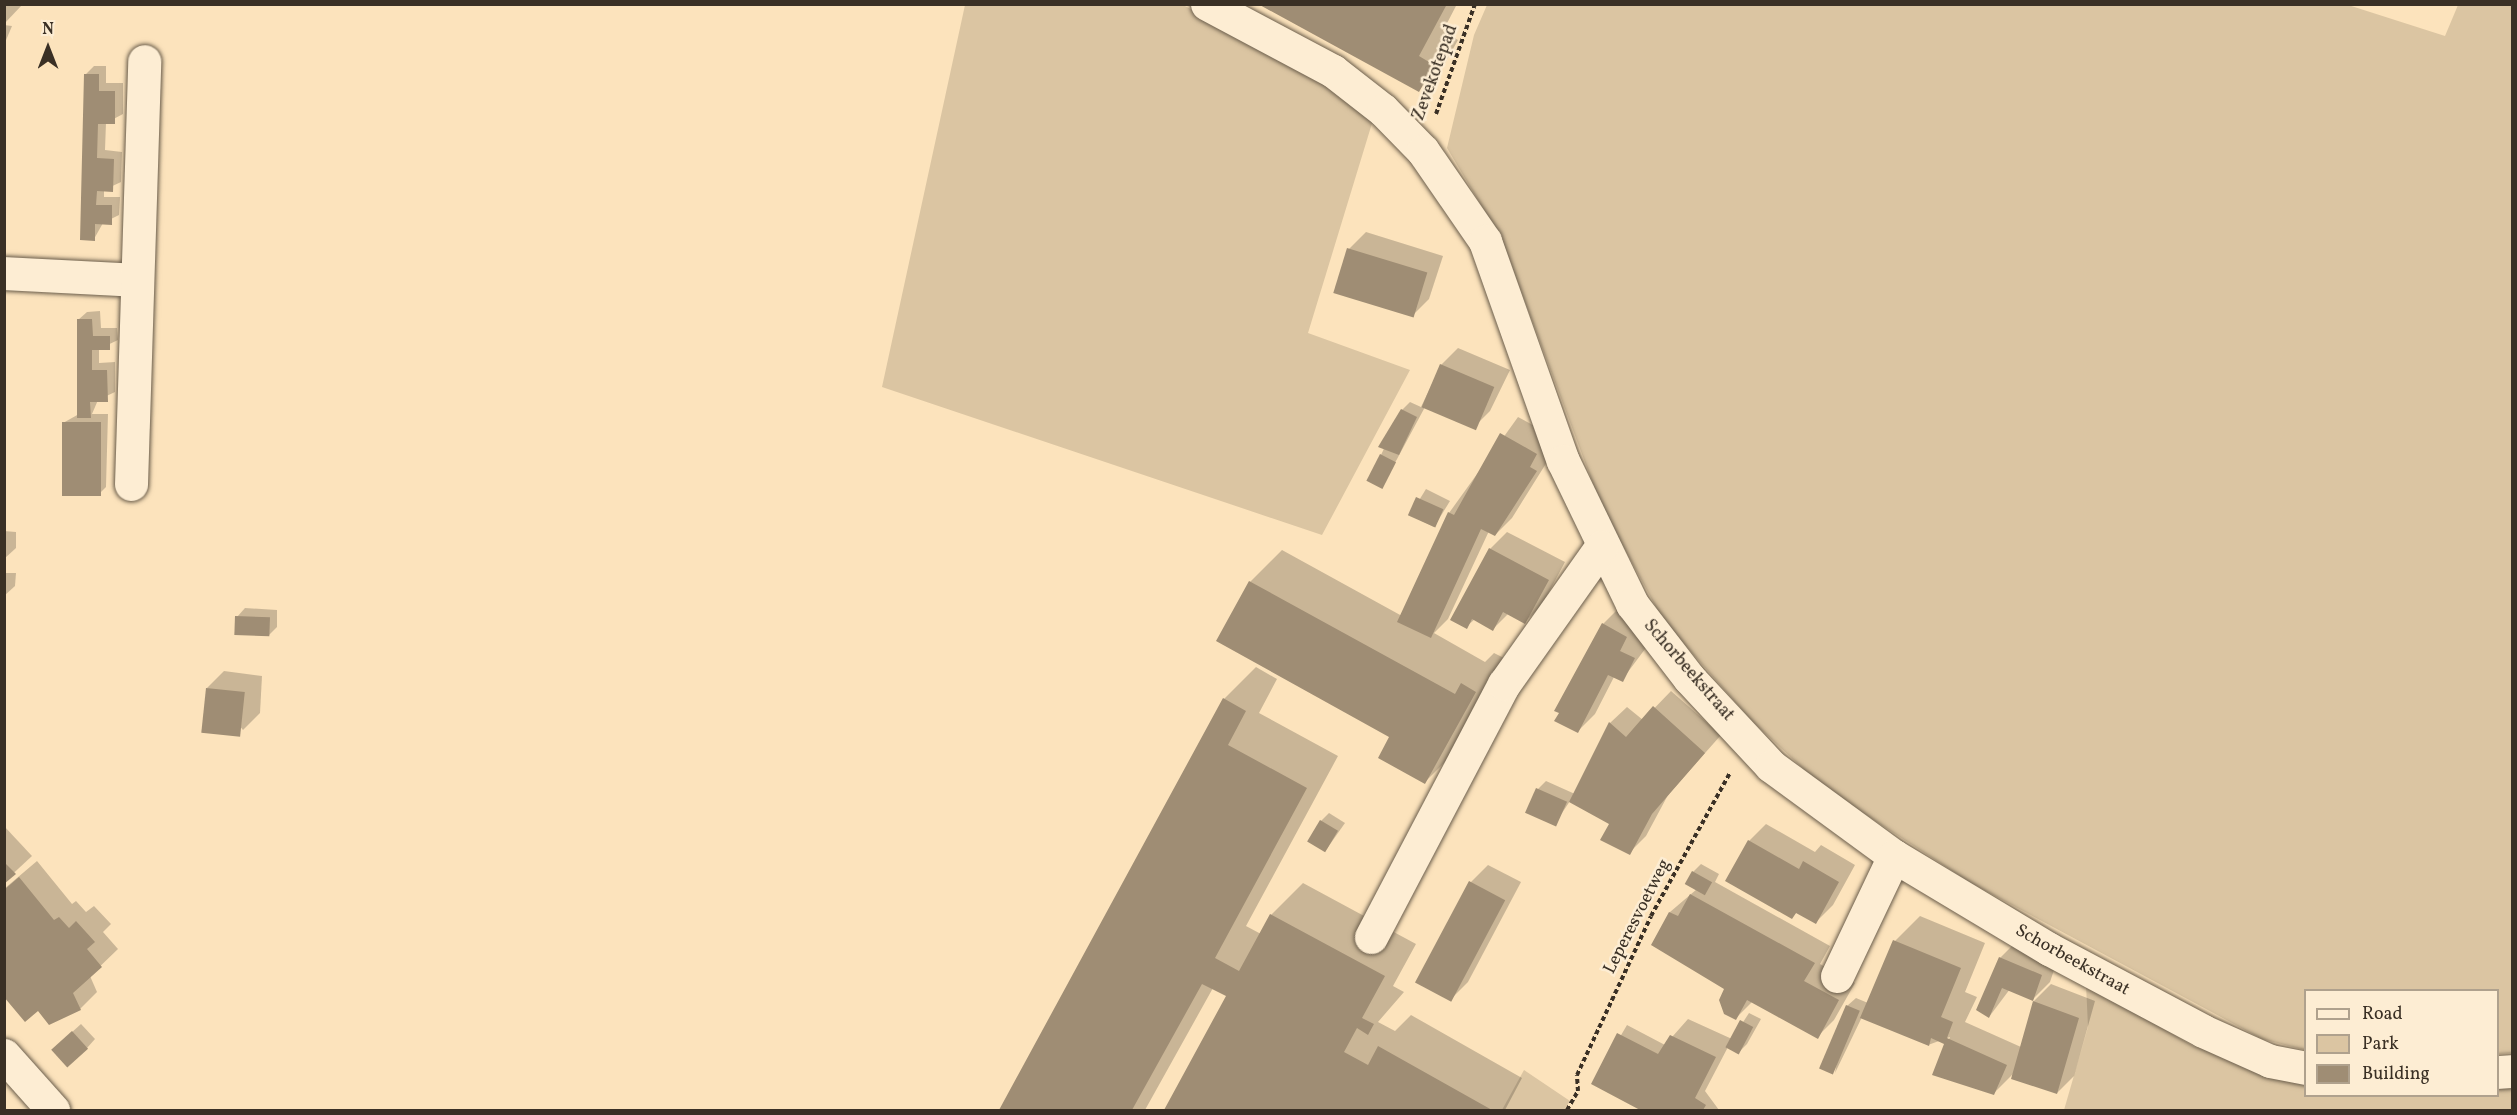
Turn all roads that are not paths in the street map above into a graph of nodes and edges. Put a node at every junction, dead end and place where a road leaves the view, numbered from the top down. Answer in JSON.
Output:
{"nodes":[{"id":1,"x":1207,"y":4,"type":"edge"},
{"id":2,"x":144,"y":61,"type":"dead end"},
{"id":3,"x":4,"y":273,"type":"edge"},
{"id":4,"x":137,"y":280,"type":"junction"},
{"id":5,"x":131,"y":484,"type":"dead end"},
{"id":6,"x":1601,"y":547,"type":"junction"},
{"id":7,"x":1894,"y":856,"type":"junction"},
{"id":8,"x":1371,"y":937,"type":"dead end"},
{"id":9,"x":1837,"y":976,"type":"dead end"},
{"id":10,"x":4,"y":1055,"type":"edge"},
{"id":11,"x":2304,"y":1068,"type":"edge"},
{"id":12,"x":53,"y":1110,"type":"edge"}],
"edges":[{"from":1,"to":6,"type":"street","name":"Schorbeekstraat"},
{"from":2,"to":4,"type":"street"},
{"from":3,"to":4,"type":"street"},
{"from":4,"to":5,"type":"street"},
{"from":6,"to":7,"type":"street","name":"Schorbeekstraat"},
{"from":6,"to":8,"type":"street"},
{"from":7,"to":9,"type":"street"},
{"from":7,"to":11,"type":"street","name":"Schorbeekstraat"},
{"from":10,"to":12,"type":"street"}]}
